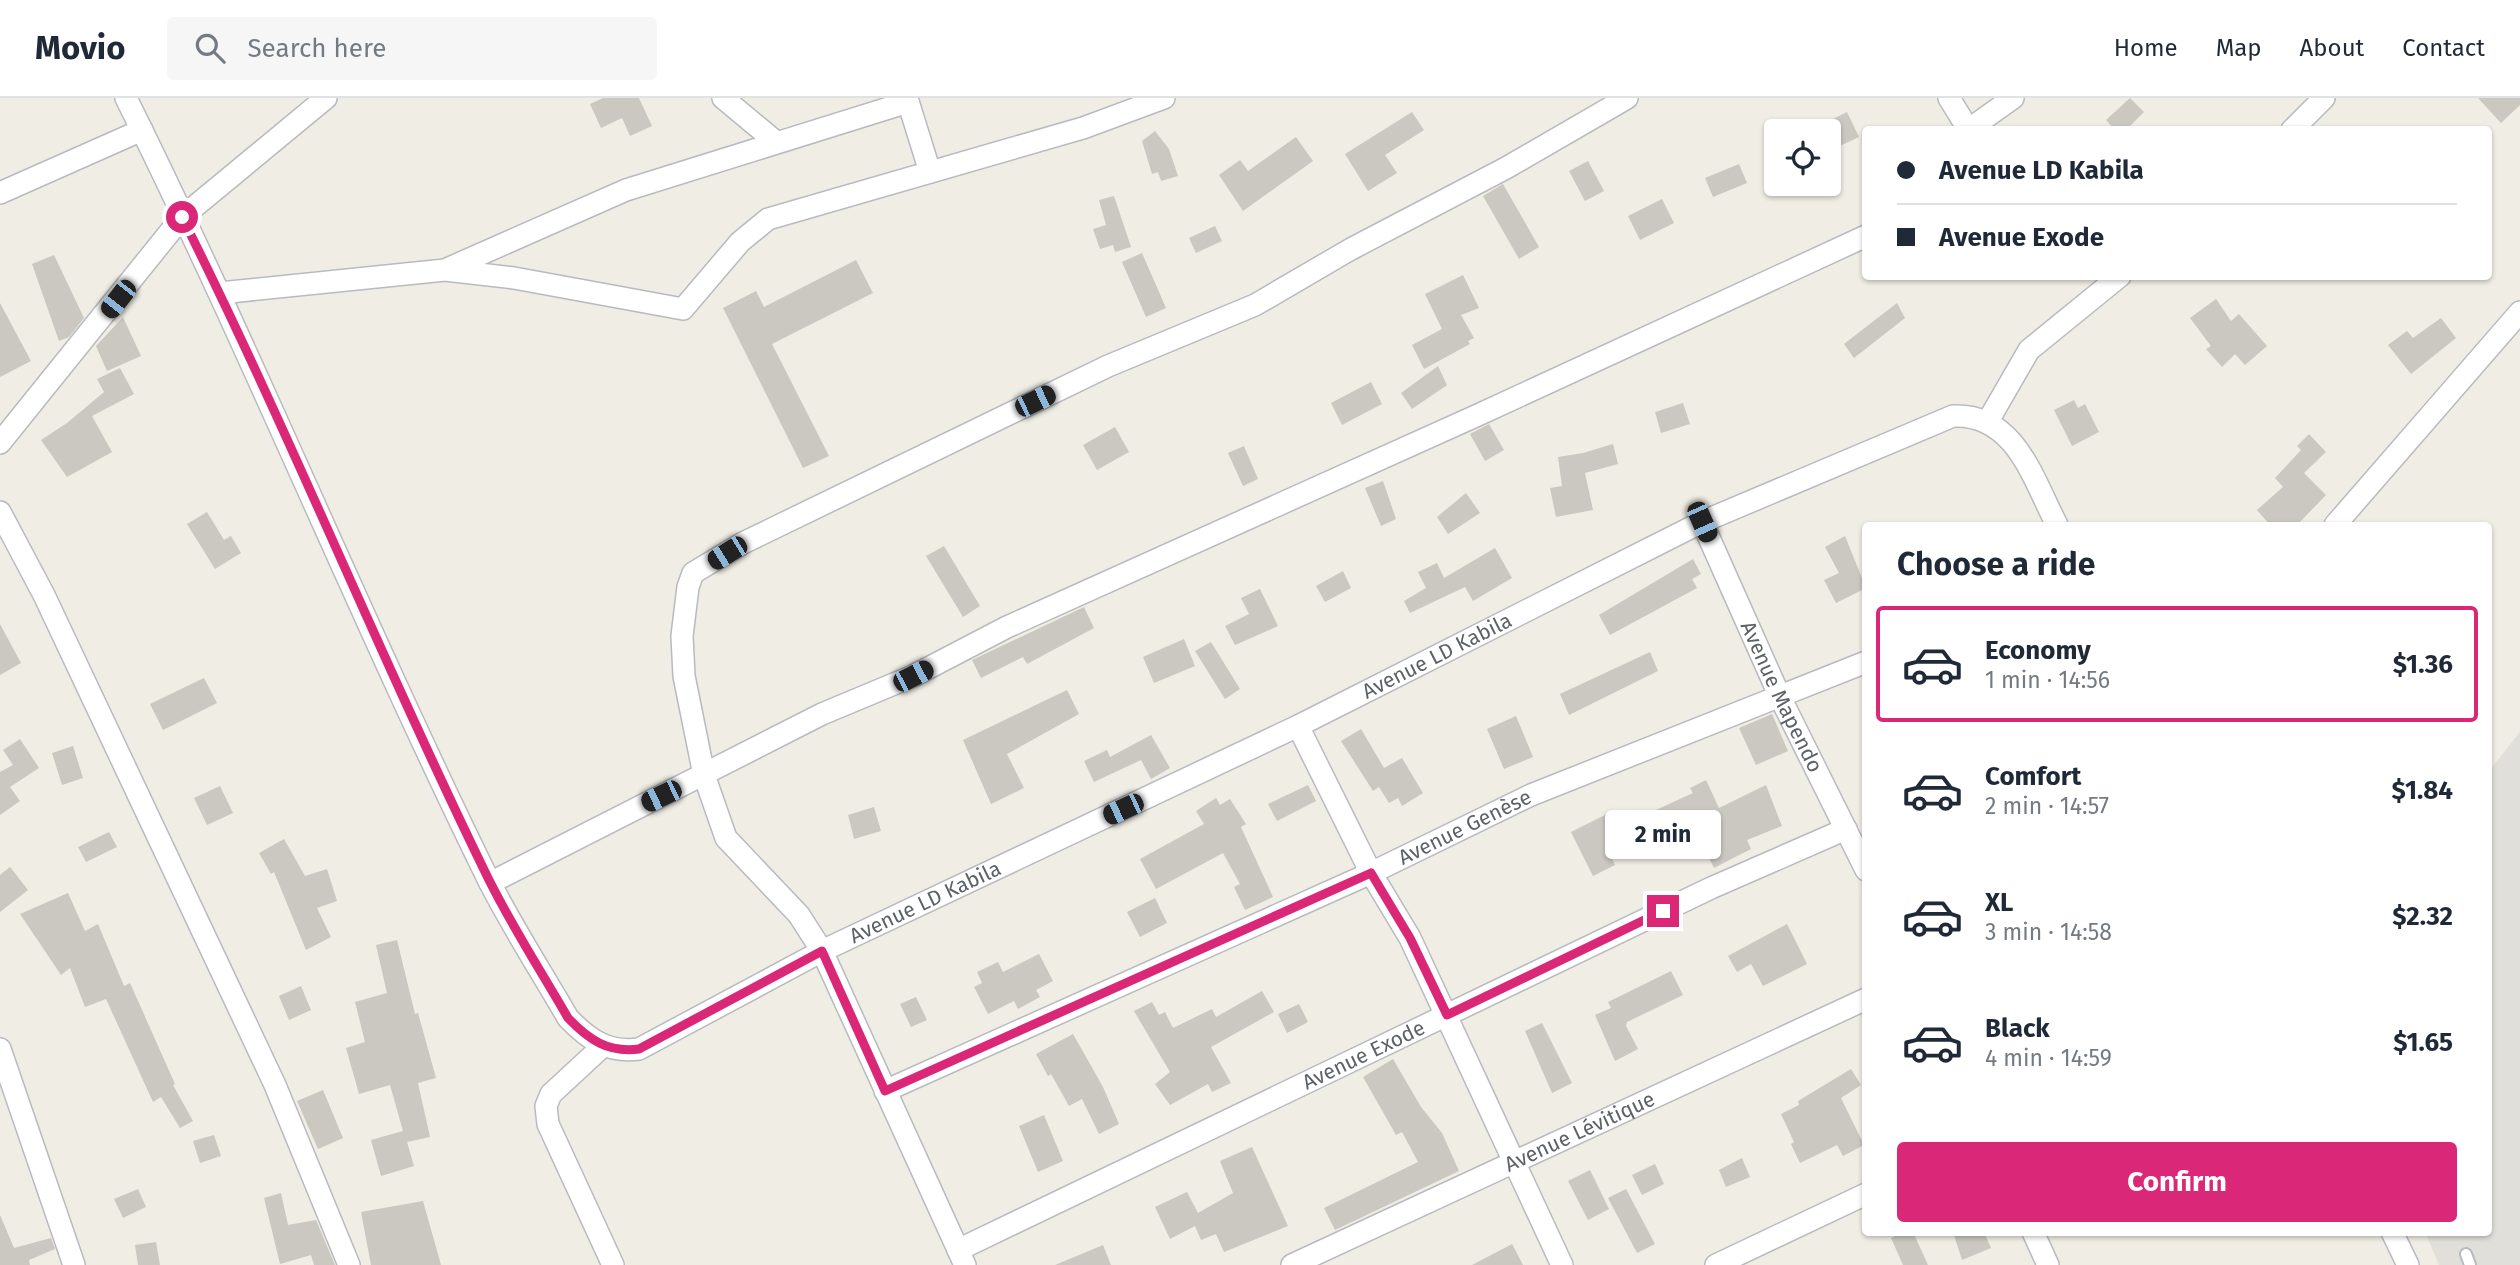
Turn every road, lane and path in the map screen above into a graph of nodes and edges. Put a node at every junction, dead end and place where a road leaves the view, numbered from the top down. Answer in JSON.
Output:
{"nodes":[{"id":1,"x":127,"y":98,"type":"edge"},
{"id":2,"x":326,"y":98,"type":"edge"},
{"id":3,"x":723,"y":98,"type":"edge"},
{"id":4,"x":1164,"y":98,"type":"edge"},
{"id":5,"x":1627,"y":98,"type":"edge"},
{"id":6,"x":1949,"y":98,"type":"edge"},
{"id":7,"x":2013,"y":98,"type":"edge"},
{"id":8,"x":2324,"y":98,"type":"edge"},
{"id":9,"x":907,"y":100,"type":"edge"},
{"id":10,"x":1966,"y":126,"type":"edge"},
{"id":11,"x":1972,"y":126,"type":"edge"},
{"id":12,"x":2295,"y":126,"type":"edge"},
{"id":13,"x":142,"y":130,"type":"junction"},
{"id":14,"x":776,"y":142,"type":"junction"},
{"id":15,"x":930,"y":172,"type":"junction"},
{"id":16,"x":0,"y":193,"type":"edge"},
{"id":17,"x":182,"y":217,"type":"junction"},
{"id":18,"x":1862,"y":238,"type":"edge"},
{"id":19,"x":445,"y":270,"type":"junction"},
{"id":20,"x":2115,"y":280,"type":"edge"},
{"id":21,"x":220,"y":293,"type":"junction"},
{"id":22,"x":2520,"y":312,"type":"edge"},
{"id":23,"x":1988,"y":421,"type":"junction"},
{"id":24,"x":0,"y":443,"type":"edge"},
{"id":25,"x":0,"y":512,"type":"edge"},
{"id":26,"x":1702,"y":522,"type":"junction"},
{"id":27,"x":2055,"y":522,"type":"edge"},
{"id":28,"x":2338,"y":522,"type":"edge"},
{"id":29,"x":1862,"y":664,"type":"edge"},
{"id":30,"x":1780,"y":697,"type":"junction"},
{"id":31,"x":1298,"y":726,"type":"junction"},
{"id":32,"x":704,"y":775,"type":"junction"},
{"id":33,"x":1846,"y":829,"type":"junction"},
{"id":34,"x":1862,"y":862,"type":"edge"},
{"id":35,"x":1371,"y":873,"type":"junction"},
{"id":36,"x":491,"y":883,"type":"junction"},
{"id":37,"x":822,"y":951,"type":"junction"},
{"id":38,"x":1862,"y":1001,"type":"edge"},
{"id":39,"x":1447,"y":1015,"type":"junction"},
{"id":40,"x":603,"y":1046,"type":"junction"},
{"id":41,"x":0,"y":1049,"type":"edge"},
{"id":42,"x":885,"y":1091,"type":"junction"},
{"id":43,"x":1514,"y":1164,"type":"junction"},
{"id":44,"x":1862,"y":1196,"type":"edge"},
{"id":45,"x":2035,"y":1236,"type":"edge"},
{"id":46,"x":2394,"y":1236,"type":"edge"},
{"id":47,"x":962,"y":1258,"type":"edge"},
{"id":48,"x":74,"y":1265,"type":"edge"},
{"id":49,"x":349,"y":1265,"type":"edge"},
{"id":50,"x":613,"y":1265,"type":"edge"},
{"id":51,"x":1292,"y":1265,"type":"edge"},
{"id":52,"x":1562,"y":1265,"type":"edge"},
{"id":53,"x":1716,"y":1265,"type":"edge"},
{"id":54,"x":2048,"y":1265,"type":"edge"},
{"id":55,"x":2408,"y":1265,"type":"edge"}],
"edges":[{"from":1,"to":13,"type":"street"},
{"from":2,"to":17,"type":"street"},
{"from":3,"to":14,"type":"street"},
{"from":4,"to":15,"type":"street"},
{"from":5,"to":32,"type":"street"},
{"from":6,"to":10,"type":"street"},
{"from":7,"to":11,"type":"street"},
{"from":8,"to":12,"type":"street"},
{"from":9,"to":14,"type":"street"},
{"from":9,"to":15,"type":"street"},
{"from":13,"to":16,"type":"street"},
{"from":13,"to":17,"type":"street"},
{"from":14,"to":19,"type":"street"},
{"from":15,"to":19,"type":"street"},
{"from":17,"to":21,"type":"street"},
{"from":17,"to":24,"type":"street"},
{"from":18,"to":32,"type":"street"},
{"from":19,"to":21,"type":"street"},
{"from":20,"to":23,"type":"street"},
{"from":21,"to":36,"type":"street"},
{"from":22,"to":28,"type":"street"},
{"from":23,"to":26,"type":"street","name":"Avenue LD Kabila"},
{"from":23,"to":27,"type":"street"},
{"from":25,"to":49,"type":"street"},
{"from":26,"to":30,"type":"street","name":"Avenue Mapendo"},
{"from":26,"to":31,"type":"street","name":"Avenue LD Kabila"},
{"from":29,"to":30,"type":"street","name":"Avenue Genèse"},
{"from":30,"to":33,"type":"street","name":"Avenue Mapendo"},
{"from":30,"to":35,"type":"street","name":"Avenue Genèse"},
{"from":31,"to":35,"type":"street"},
{"from":31,"to":37,"type":"street","name":"Avenue LD Kabila"},
{"from":32,"to":36,"type":"street"},
{"from":32,"to":37,"type":"street"},
{"from":33,"to":34,"type":"street","name":"Avenue Mapendo"},
{"from":33,"to":39,"type":"street","name":"Avenue Exode"},
{"from":35,"to":39,"type":"street"},
{"from":35,"to":42,"type":"street","name":"Avenue Genèse"},
{"from":36,"to":40,"type":"street"},
{"from":37,"to":40,"type":"street","name":"Avenue LD Kabila"},
{"from":37,"to":42,"type":"street"},
{"from":38,"to":43,"type":"street","name":"Avenue Lévitique"},
{"from":39,"to":43,"type":"street"},
{"from":39,"to":47,"type":"street","name":"Avenue Exode"},
{"from":40,"to":50,"type":"street"},
{"from":41,"to":48,"type":"street"},
{"from":42,"to":47,"type":"street"},
{"from":43,"to":51,"type":"street","name":"Avenue Lévitique"},
{"from":43,"to":52,"type":"street"},
{"from":44,"to":53,"type":"street"},
{"from":45,"to":54,"type":"street"},
{"from":46,"to":55,"type":"street"}]}
